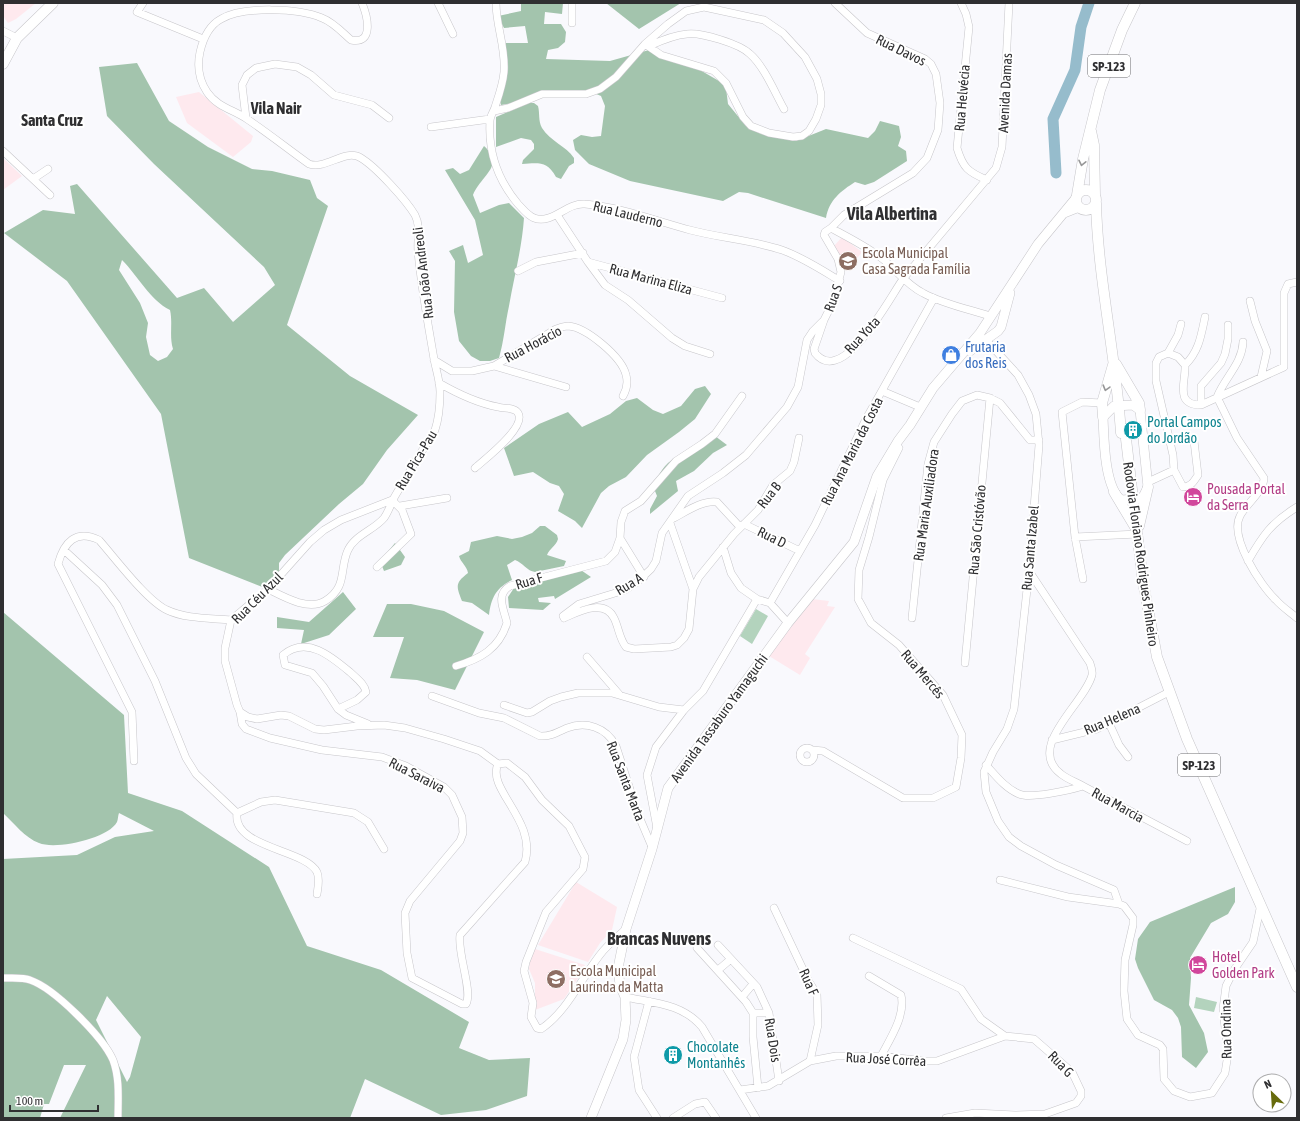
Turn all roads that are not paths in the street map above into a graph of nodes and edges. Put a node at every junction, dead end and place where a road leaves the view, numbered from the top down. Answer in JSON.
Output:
{"nodes":[{"id":1,"x":53,"y":3,"type":"edge"},
{"id":2,"x":143,"y":3,"type":"edge"},
{"id":3,"x":362,"y":3,"type":"edge"},
{"id":4,"x":438,"y":3,"type":"edge"},
{"id":5,"x":496,"y":3,"type":"edge"},
{"id":6,"x":572,"y":3,"type":"edge"},
{"id":7,"x":835,"y":3,"type":"edge"},
{"id":8,"x":961,"y":3,"type":"edge"},
{"id":9,"x":1009,"y":3,"type":"edge"},
{"id":10,"x":1134,"y":3,"type":"edge"},
{"id":11,"x":572,"y":23,"type":"dead end"},
{"id":12,"x":3,"y":30,"type":"edge"},
{"id":13,"x":453,"y":34,"type":"dead end"},
{"id":14,"x":17,"y":38,"type":"junction"},
{"id":15,"x":203,"y":39,"type":"junction"},
{"id":16,"x":647,"y":45,"type":"junction"},
{"id":17,"x":3,"y":62,"type":"edge"},
{"id":18,"x":784,"y":109,"type":"dead end"},
{"id":19,"x":494,"y":111,"type":"junction"},
{"id":20,"x":246,"y":118,"type":"junction"},
{"id":21,"x":389,"y":118,"type":"dead end"},
{"id":22,"x":490,"y":119,"type":"junction"},
{"id":23,"x":431,"y":127,"type":"dead end"},
{"id":24,"x":1091,"y":132,"type":"junction"},
{"id":25,"x":3,"y":151,"type":"edge"},
{"id":26,"x":48,"y":169,"type":"dead end"},
{"id":27,"x":33,"y":179,"type":"junction"},
{"id":28,"x":986,"y":180,"type":"junction"},
{"id":29,"x":50,"y":195,"type":"dead end"},
{"id":30,"x":1095,"y":199,"type":"junction"},
{"id":31,"x":1078,"y":203,"type":"junction"},
{"id":32,"x":557,"y":215,"type":"junction"},
{"id":33,"x":1096,"y":229,"type":"junction"},
{"id":34,"x":828,"y":230,"type":"junction"},
{"id":35,"x":583,"y":254,"type":"junction"},
{"id":36,"x":588,"y":262,"type":"junction"},
{"id":37,"x":518,"y":271,"type":"dead end"},
{"id":38,"x":1016,"y":278,"type":"junction"},
{"id":39,"x":903,"y":279,"type":"junction"},
{"id":40,"x":840,"y":281,"type":"junction"},
{"id":41,"x":1296,"y":282,"type":"edge"},
{"id":42,"x":722,"y":298,"type":"dead end"},
{"id":43,"x":934,"y":298,"type":"junction"},
{"id":44,"x":1250,"y":301,"type":"dead end"},
{"id":45,"x":990,"y":316,"type":"junction"},
{"id":46,"x":1205,"y":317,"type":"dead end"},
{"id":47,"x":824,"y":320,"type":"junction"},
{"id":48,"x":1003,"y":322,"type":"junction"},
{"id":49,"x":1181,"y":324,"type":"dead end"},
{"id":50,"x":1228,"y":325,"type":"dead end"},
{"id":51,"x":981,"y":330,"type":"junction"},
{"id":52,"x":986,"y":340,"type":"junction"},
{"id":53,"x":1243,"y":342,"type":"dead end"},
{"id":54,"x":710,"y":354,"type":"dead end"},
{"id":55,"x":1168,"y":354,"type":"junction"},
{"id":56,"x":434,"y":360,"type":"junction"},
{"id":57,"x":1114,"y":361,"type":"junction"},
{"id":58,"x":956,"y":362,"type":"junction"},
{"id":59,"x":1185,"y":365,"type":"junction"},
{"id":60,"x":494,"y":366,"type":"junction"},
{"id":61,"x":436,"y":372,"type":"joint"},
{"id":62,"x":1261,"y":377,"type":"junction"},
{"id":63,"x":439,"y":383,"type":"junction"},
{"id":64,"x":566,"y":388,"type":"dead end"},
{"id":65,"x":882,"y":391,"type":"junction"},
{"id":66,"x":623,"y":396,"type":"dead end"},
{"id":67,"x":742,"y":396,"type":"dead end"},
{"id":68,"x":1217,"y":397,"type":"junction"},
{"id":69,"x":990,"y":398,"type":"junction"},
{"id":70,"x":1102,"y":403,"type":"junction"},
{"id":71,"x":1201,"y":404,"type":"junction"},
{"id":72,"x":920,"y":407,"type":"junction"},
{"id":73,"x":1120,"y":410,"type":"junction"},
{"id":74,"x":1140,"y":410,"type":"junction"},
{"id":75,"x":1103,"y":417,"type":"junction"},
{"id":76,"x":910,"y":425,"type":"junction"},
{"id":77,"x":800,"y":438,"type":"dead end"},
{"id":78,"x":1039,"y":440,"type":"junction"},
{"id":79,"x":1194,"y":441,"type":"dead end"},
{"id":80,"x":475,"y":468,"type":"dead end"},
{"id":81,"x":1174,"y":470,"type":"junction"},
{"id":82,"x":1148,"y":484,"type":"junction"},
{"id":83,"x":1114,"y":492,"type":"junction"},
{"id":84,"x":447,"y":498,"type":"dead end"},
{"id":85,"x":392,"y":500,"type":"junction"},
{"id":86,"x":1132,"y":500,"type":"junction"},
{"id":87,"x":400,"y":506,"type":"junction"},
{"id":88,"x":1297,"y":507,"type":"edge"},
{"id":89,"x":672,"y":520,"type":"junction"},
{"id":90,"x":742,"y":526,"type":"junction"},
{"id":91,"x":1138,"y":533,"type":"junction"},
{"id":92,"x":1075,"y":537,"type":"junction"},
{"id":93,"x":620,"y":538,"type":"junction"},
{"id":94,"x":723,"y":547,"type":"junction"},
{"id":95,"x":64,"y":551,"type":"junction"},
{"id":96,"x":800,"y":551,"type":"junction"},
{"id":97,"x":1248,"y":561,"type":"junction"},
{"id":98,"x":377,"y":567,"type":"dead end"},
{"id":99,"x":1029,"y":571,"type":"junction"},
{"id":100,"x":644,"y":577,"type":"junction"},
{"id":101,"x":1083,"y":580,"type":"dead end"},
{"id":102,"x":268,"y":589,"type":"junction"},
{"id":103,"x":693,"y":589,"type":"junction"},
{"id":104,"x":757,"y":599,"type":"junction"},
{"id":105,"x":770,"y":603,"type":"junction"},
{"id":106,"x":912,"y":618,"type":"dead end"},
{"id":107,"x":1297,"y":618,"type":"edge"},
{"id":108,"x":231,"y":620,"type":"junction"},
{"id":109,"x":788,"y":623,"type":"junction"},
{"id":110,"x":587,"y":657,"type":"dead end"},
{"id":111,"x":965,"y":663,"type":"dead end"},
{"id":112,"x":456,"y":666,"type":"dead end"},
{"id":113,"x":1169,"y":692,"type":"junction"},
{"id":114,"x":619,"y":694,"type":"junction"},
{"id":115,"x":432,"y":696,"type":"dead end"},
{"id":116,"x":504,"y":705,"type":"dead end"},
{"id":117,"x":338,"y":709,"type":"junction"},
{"id":118,"x":684,"y":710,"type":"junction"},
{"id":119,"x":240,"y":712,"type":"junction"},
{"id":120,"x":1109,"y":723,"type":"junction"},
{"id":121,"x":372,"y":725,"type":"junction"},
{"id":122,"x":1052,"y":740,"type":"junction"},
{"id":123,"x":812,"y":750,"type":"dead end"},
{"id":124,"x":1128,"y":757,"type":"dead end"},
{"id":125,"x":134,"y":760,"type":"dead end"},
{"id":126,"x":498,"y":764,"type":"junction"},
{"id":127,"x":986,"y":765,"type":"junction"},
{"id":128,"x":1083,"y":786,"type":"junction"},
{"id":129,"x":237,"y":813,"type":"junction"},
{"id":130,"x":657,"y":829,"type":"junction"},
{"id":131,"x":1187,"y":841,"type":"dead end"},
{"id":132,"x":652,"y":847,"type":"junction"},
{"id":133,"x":384,"y":849,"type":"dead end"},
{"id":134,"x":1000,"y":880,"type":"dead end"},
{"id":135,"x":317,"y":894,"type":"dead end"},
{"id":136,"x":1119,"y":904,"type":"junction"},
{"id":137,"x":1261,"y":904,"type":"junction"},
{"id":138,"x":774,"y":908,"type":"dead end"},
{"id":139,"x":626,"y":929,"type":"junction"},
{"id":140,"x":853,"y":938,"type":"dead end"},
{"id":141,"x":718,"y":945,"type":"dead end"},
{"id":142,"x":697,"y":948,"type":"dead end"},
{"id":143,"x":731,"y":959,"type":"junction"},
{"id":144,"x":718,"y":970,"type":"junction"},
{"id":145,"x":869,"y":976,"type":"dead end"},
{"id":146,"x":3,"y":978,"type":"edge"},
{"id":147,"x":753,"y":984,"type":"junction"},
{"id":148,"x":1297,"y":987,"type":"edge"},
{"id":149,"x":625,"y":997,"type":"junction"},
{"id":150,"x":742,"y":997,"type":"junction"},
{"id":151,"x":649,"y":1001,"type":"junction"},
{"id":152,"x":753,"y":1013,"type":"junction"},
{"id":153,"x":769,"y":1014,"type":"junction"},
{"id":154,"x":1005,"y":1036,"type":"junction"},
{"id":155,"x":1034,"y":1039,"type":"joint"},
{"id":156,"x":880,"y":1056,"type":"junction"},
{"id":157,"x":810,"y":1061,"type":"junction"},
{"id":158,"x":779,"y":1081,"type":"junction"},
{"id":159,"x":758,"y":1088,"type":"junction"},
{"id":160,"x":740,"y":1090,"type":"junction"},
{"id":161,"x":118,"y":1118,"type":"edge"},
{"id":162,"x":591,"y":1118,"type":"edge"},
{"id":163,"x":657,"y":1118,"type":"edge"},
{"id":164,"x":673,"y":1118,"type":"edge"},
{"id":165,"x":716,"y":1118,"type":"edge"},
{"id":166,"x":756,"y":1118,"type":"edge"},
{"id":167,"x":946,"y":1118,"type":"edge"}],
"edges":[{"from":1,"to":14,"type":"main road"},
{"from":2,"to":15,"type":"street"},
{"from":3,"to":15,"type":"street","name":"Rua João Andreoli"},
{"from":4,"to":13,"type":"street"},
{"from":5,"to":19,"type":"street"},
{"from":6,"to":11,"type":"street"},
{"from":7,"to":34,"type":"street","name":"Rua Davos"},
{"from":8,"to":28,"type":"street","name":"Rua Helvécia"},
{"from":9,"to":28,"type":"street","name":"Avenida Damas"},
{"from":10,"to":24,"type":"main road","name":"Rodovia Floriano Rodrigues Pinheiro","number":"SP-123"},
{"from":12,"to":14,"type":"street"},
{"from":14,"to":17,"type":"main road"},
{"from":15,"to":20,"type":"street","name":"Rua João Andreoli"},
{"from":16,"to":16,"type":"street"},
{"from":16,"to":18,"type":"street"},
{"from":16,"to":19,"type":"street"},
{"from":19,"to":22,"type":"street"},
{"from":20,"to":21,"type":"street"},
{"from":20,"to":56,"type":"street","name":"Rua João Andreoli"},
{"from":22,"to":23,"type":"street"},
{"from":22,"to":32,"type":"street","name":"Rua Lauderno"},
{"from":24,"to":30,"type":"main road","name":"Rodovia Floriano Rodrigues Pinheiro","number":"SP-123"},
{"from":24,"to":31,"type":"main road","name":"Rodovia Floriano Rodrigues Pinheiro","number":"SP-123","one_way":true},
{"from":25,"to":27,"type":"street"},
{"from":26,"to":27,"type":"street"},
{"from":27,"to":29,"type":"street"},
{"from":28,"to":39,"type":"street","name":"Avenida Damas"},
{"from":30,"to":31,"type":"main road"},
{"from":30,"to":31,"type":"main road"},
{"from":30,"to":33,"type":"main road","name":"Rodovia Floriano Rodrigues Pinheiro","number":"SP-123"},
{"from":31,"to":33,"type":"main road","name":"Rodovia Floriano Rodrigues Pinheiro","number":"SP-123"},
{"from":31,"to":38,"type":"street"},
{"from":32,"to":35,"type":"street"},
{"from":32,"to":40,"type":"street","name":"Rua Lauderno"},
{"from":33,"to":57,"type":"main road","name":"Rodovia Floriano Rodrigues Pinheiro","number":"SP-123"},
{"from":34,"to":39,"type":"street"},
{"from":34,"to":40,"type":"street","name":"Rua S"},
{"from":35,"to":36,"type":"street"},
{"from":35,"to":37,"type":"street"},
{"from":36,"to":42,"type":"street","name":"Rua Marina Eliza"},
{"from":36,"to":54,"type":"street"},
{"from":38,"to":45,"type":"street"},
{"from":38,"to":48,"type":"street"},
{"from":39,"to":43,"type":"street"},
{"from":39,"to":47,"type":"street","name":"Rua Yota"},
{"from":40,"to":47,"type":"street","name":"Rua S"},
{"from":41,"to":62,"type":"street"},
{"from":43,"to":45,"type":"street"},
{"from":43,"to":65,"type":"street","name":"Rua Ana Maria da Costa"},
{"from":44,"to":62,"type":"street"},
{"from":45,"to":48,"type":"street"},
{"from":45,"to":51,"type":"street"},
{"from":46,"to":59,"type":"street"},
{"from":47,"to":89,"type":"street","name":"Rua A"},
{"from":48,"to":52,"type":"street"},
{"from":49,"to":55,"type":"street"},
{"from":50,"to":71,"type":"street"},
{"from":51,"to":52,"type":"street"},
{"from":51,"to":58,"type":"street"},
{"from":52,"to":58,"type":"street"},
{"from":52,"to":78,"type":"street","name":"Rua Santa Izabel"},
{"from":53,"to":68,"type":"street"},
{"from":55,"to":59,"type":"street"},
{"from":55,"to":81,"type":"street"},
{"from":56,"to":60,"type":"street"},
{"from":56,"to":61,"type":"street","name":"Rua João Andreoli"},
{"from":57,"to":70,"type":"main road","one_way":true},
{"from":57,"to":73,"type":"main road","name":"Rodovia Floriano Rodrigues Pinheiro","number":"SP-123"},
{"from":57,"to":74,"type":"main road"},
{"from":58,"to":72,"type":"street","name":"Avenida Tassaburo Yamaguchi"},
{"from":59,"to":71,"type":"street"},
{"from":60,"to":64,"type":"street"},
{"from":60,"to":66,"type":"street","name":"Rua Horácio"},
{"from":61,"to":63,"type":"street","name":"Rua Pica-Pau"},
{"from":62,"to":68,"type":"street"},
{"from":63,"to":80,"type":"street"},
{"from":63,"to":85,"type":"street","name":"Rua Pica-Pau"},
{"from":65,"to":72,"type":"street"},
{"from":65,"to":96,"type":"street","name":"Rua Ana Maria da Costa"},
{"from":67,"to":93,"type":"street","name":"Rua F"},
{"from":68,"to":71,"type":"street"},
{"from":68,"to":97,"type":"street"},
{"from":69,"to":78,"type":"street"},
{"from":69,"to":106,"type":"street","name":"Rua Maria Auxiliadora"},
{"from":69,"to":111,"type":"street","name":"Rua São Cristóvão"},
{"from":70,"to":75,"type":"main road"},
{"from":70,"to":92,"type":"street"},
{"from":72,"to":76,"type":"street","name":"Avenida Tassaburo Yamaguchi"},
{"from":73,"to":74,"type":"street"},
{"from":73,"to":75,"type":"street"},
{"from":73,"to":86,"type":"main road","name":"Rodovia Floriano Rodrigues Pinheiro","number":"SP-123"},
{"from":74,"to":82,"type":"street"},
{"from":75,"to":83,"type":"street"},
{"from":76,"to":109,"type":"street","name":"Avenida Tassaburo Yamaguchi"},
{"from":76,"to":123,"type":"street","name":"Rua Mercês"},
{"from":77,"to":90,"type":"street","name":"Rua B"},
{"from":78,"to":99,"type":"street","name":"Rua Santa Izabel"},
{"from":79,"to":81,"type":"street"},
{"from":81,"to":82,"type":"street"},
{"from":82,"to":86,"type":"street"},
{"from":82,"to":91,"type":"main road"},
{"from":83,"to":86,"type":"street"},
{"from":83,"to":91,"type":"main road"},
{"from":84,"to":87,"type":"street"},
{"from":85,"to":87,"type":"street"},
{"from":85,"to":102,"type":"street","name":"Rua Céu Azul"},
{"from":85,"to":102,"type":"street","name":"Rua Pica-Pau"},
{"from":86,"to":91,"type":"main road","name":"Rodovia Floriano Rodrigues Pinheiro","number":"SP-123"},
{"from":87,"to":98,"type":"street"},
{"from":88,"to":97,"type":"street"},
{"from":89,"to":90,"type":"street","name":"Rua D"},
{"from":89,"to":100,"type":"street","name":"Rua A"},
{"from":89,"to":103,"type":"street"},
{"from":90,"to":94,"type":"street","name":"Rua B"},
{"from":90,"to":96,"type":"street","name":"Rua D"},
{"from":91,"to":92,"type":"street"},
{"from":91,"to":113,"type":"main road","name":"Rodovia Floriano Rodrigues Pinheiro","number":"SP-123"},
{"from":92,"to":101,"type":"street"},
{"from":93,"to":100,"type":"street"},
{"from":93,"to":112,"type":"street","name":"Rua F"},
{"from":94,"to":103,"type":"street","name":"Rua B"},
{"from":94,"to":104,"type":"street"},
{"from":95,"to":108,"type":"street"},
{"from":95,"to":125,"type":"street"},
{"from":95,"to":129,"type":"street"},
{"from":96,"to":105,"type":"street","name":"Rua Ana Maria da Costa"},
{"from":97,"to":107,"type":"street"},
{"from":99,"to":122,"type":"street"},
{"from":99,"to":127,"type":"street","name":"Rua Santa Izabel"},
{"from":100,"to":103,"type":"street","name":"Rua A"},
{"from":102,"to":108,"type":"street","name":"Rua Céu Azul"},
{"from":104,"to":105,"type":"street"},
{"from":104,"to":118,"type":"street"},
{"from":105,"to":109,"type":"street"},
{"from":108,"to":119,"type":"street","name":"Rua Céu Azul"},
{"from":109,"to":130,"type":"street","name":"Avenida Tassaburo Yamaguchi"},
{"from":110,"to":114,"type":"street"},
{"from":113,"to":120,"type":"street","name":"Rua Helena"},
{"from":113,"to":137,"type":"main road","name":"Rodovia Floriano Rodrigues Pinheiro","number":"SP-123"},
{"from":114,"to":116,"type":"street"},
{"from":114,"to":118,"type":"street"},
{"from":115,"to":132,"type":"street","name":"Rua Santa Marta"},
{"from":117,"to":117,"type":"street"},
{"from":117,"to":121,"type":"street"},
{"from":118,"to":130,"type":"street"},
{"from":119,"to":121,"type":"street"},
{"from":119,"to":126,"type":"street","name":"Rua Saraiva"},
{"from":120,"to":122,"type":"street","name":"Rua Helena"},
{"from":120,"to":124,"type":"street"},
{"from":121,"to":126,"type":"street"},
{"from":122,"to":128,"type":"street"},
{"from":126,"to":139,"type":"street"},
{"from":127,"to":128,"type":"street","name":"Rua Marcia"},
{"from":127,"to":136,"type":"street","name":"Rua Ondina"},
{"from":128,"to":131,"type":"street","name":"Rua Marcia"},
{"from":129,"to":133,"type":"street"},
{"from":129,"to":135,"type":"street"},
{"from":130,"to":132,"type":"street","name":"Avenida Tassaburo Yamaguchi"},
{"from":132,"to":139,"type":"street","name":"Avenida Tassaburo Yamaguchi"},
{"from":134,"to":136,"type":"street"},
{"from":136,"to":137,"type":"street","name":"Rua Ondina"},
{"from":137,"to":148,"type":"main road","name":"Rodovia Floriano Rodrigues Pinheiro","number":"SP-123"},
{"from":138,"to":157,"type":"street","name":"Rua F"},
{"from":139,"to":149,"type":"street","name":"Avenida Tassaburo Yamaguchi"},
{"from":140,"to":154,"type":"street"},
{"from":141,"to":143,"type":"street","name":"Rua Dois"},
{"from":142,"to":144,"type":"street"},
{"from":143,"to":144,"type":"street"},
{"from":143,"to":147,"type":"street","name":"Rua Dois"},
{"from":144,"to":150,"type":"street"},
{"from":145,"to":156,"type":"street"},
{"from":146,"to":161,"type":"street"},
{"from":147,"to":150,"type":"street"},
{"from":147,"to":153,"type":"street","name":"Rua Dois"},
{"from":149,"to":151,"type":"street"},
{"from":149,"to":162,"type":"street","name":"Avenida Tassaburo Yamaguchi"},
{"from":150,"to":152,"type":"street"},
{"from":151,"to":160,"type":"street"},
{"from":151,"to":163,"type":"street"},
{"from":152,"to":153,"type":"street"},
{"from":152,"to":159,"type":"street"},
{"from":153,"to":158,"type":"street","name":"Rua Dois"},
{"from":154,"to":155,"type":"street","name":"Rua José Corrêa"},
{"from":154,"to":156,"type":"street","name":"Rua José Corrêa"},
{"from":155,"to":167,"type":"street","name":"Rua G"},
{"from":156,"to":157,"type":"street","name":"Rua José Corrêa"},
{"from":157,"to":158,"type":"street","name":"Rua José Corrêa"},
{"from":158,"to":159,"type":"street","name":"Rua José Corrêa"},
{"from":159,"to":160,"type":"street","name":"Rua José Corrêa"},
{"from":160,"to":166,"type":"street"},
{"from":164,"to":165,"type":"street"}]}
